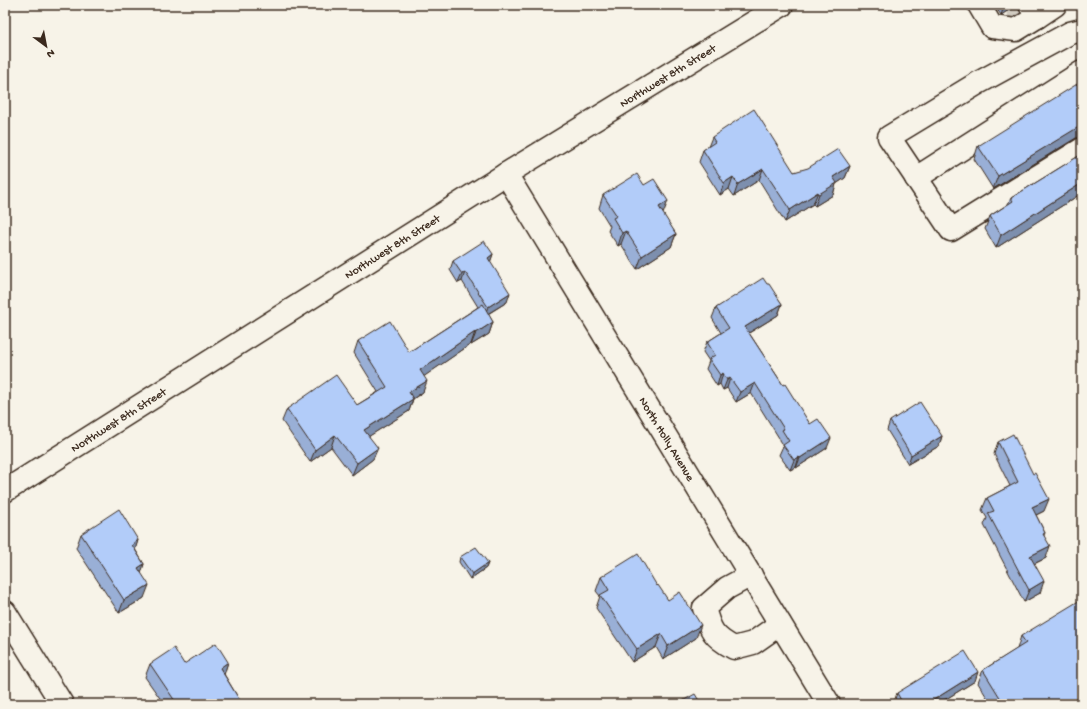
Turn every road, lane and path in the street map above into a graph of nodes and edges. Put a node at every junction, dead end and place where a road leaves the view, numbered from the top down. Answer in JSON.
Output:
{"nodes":[{"id":1,"x":782,"y":5,"type":"edge"},
{"id":2,"x":979,"y":5,"type":"edge"},
{"id":3,"x":1055,"y":5,"type":"edge"},
{"id":4,"x":1020,"y":13,"type":"edge"},
{"id":5,"x":1082,"y":30,"type":"edge"},
{"id":6,"x":1082,"y":72,"type":"edge"},
{"id":7,"x":1082,"y":149,"type":"edge"},
{"id":8,"x":506,"y":174,"type":"junction"},
{"id":9,"x":916,"y":178,"type":"junction"},
{"id":10,"x":5,"y":491,"type":"edge"},
{"id":11,"x":751,"y":575,"type":"junction"},
{"id":12,"x":5,"y":612,"type":"edge"},
{"id":13,"x":780,"y":624,"type":"junction"},
{"id":14,"x":62,"y":704,"type":"edge"},
{"id":15,"x":829,"y":704,"type":"edge"}],
"edges":[{"from":1,"to":8,"type":"street","name":"Northwest 8th Street"},
{"from":2,"to":4,"type":"street"},
{"from":3,"to":4,"type":"street"},
{"from":5,"to":9,"type":"street"},
{"from":6,"to":9,"type":"street"},
{"from":7,"to":9,"type":"street"},
{"from":8,"to":10,"type":"street","name":"Northwest 8th Street"},
{"from":8,"to":11,"type":"street","name":"North Holly Avenue"},
{"from":11,"to":13,"type":"street","name":"North Holly Avenue"},
{"from":11,"to":13,"type":"street"},
{"from":12,"to":14,"type":"street"},
{"from":13,"to":15,"type":"street","name":"North Holly Avenue"}]}
